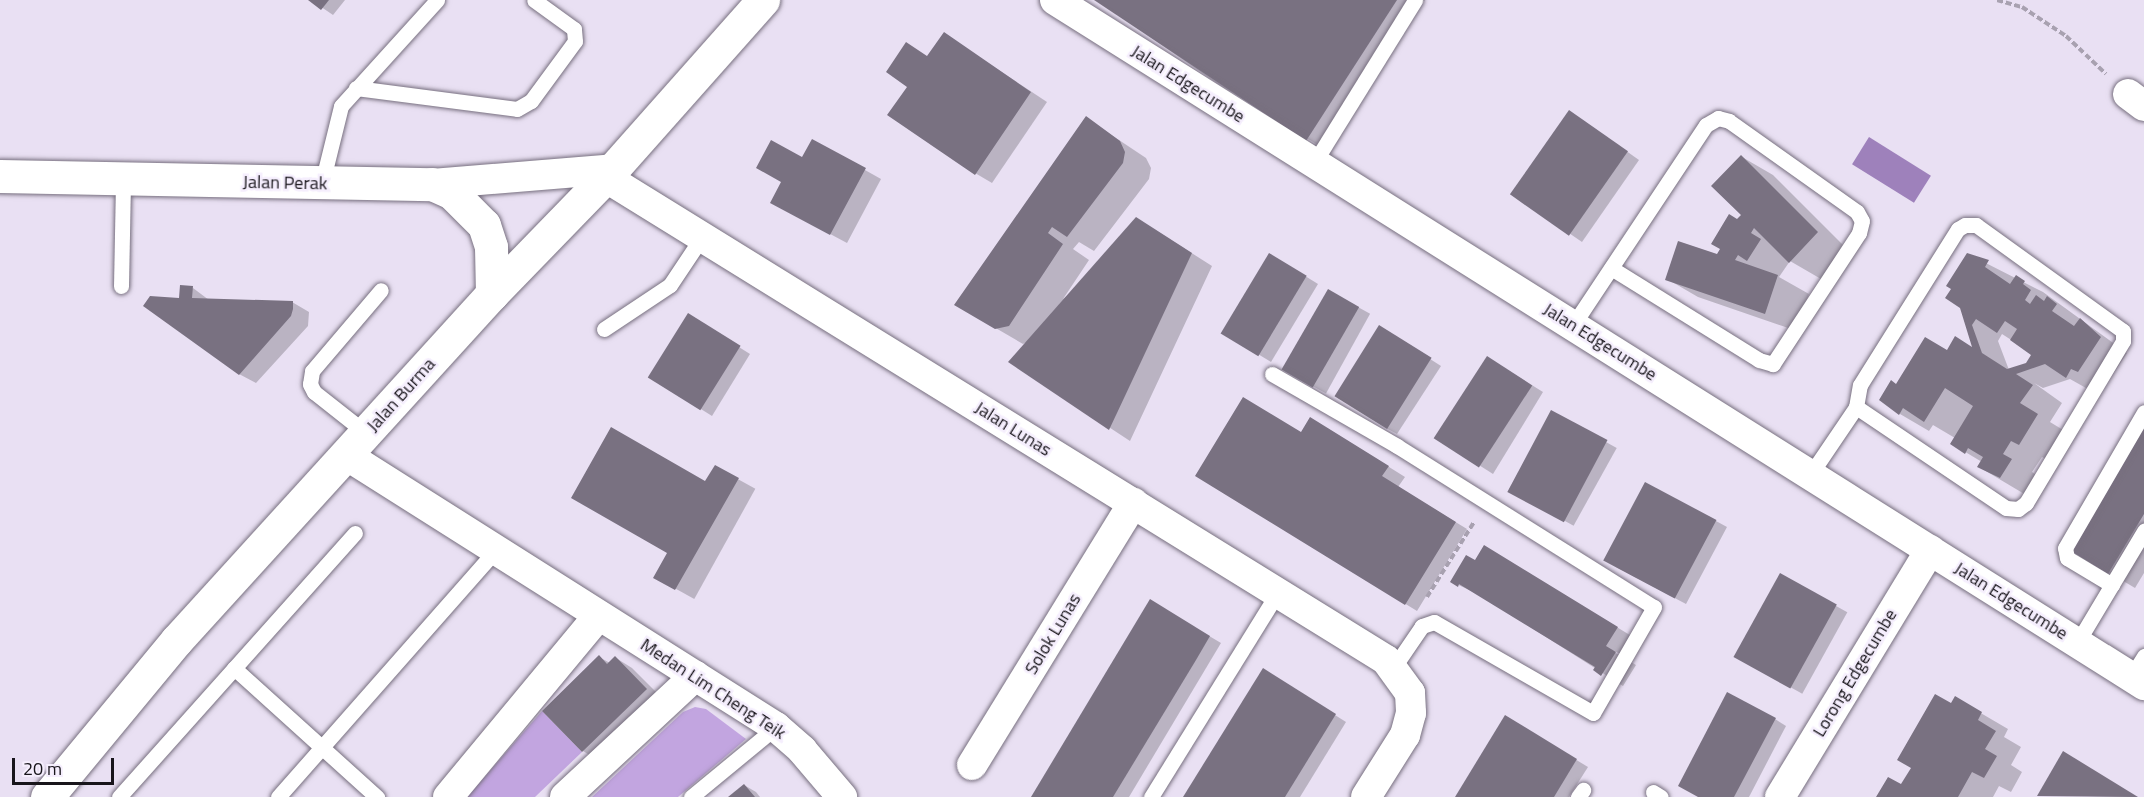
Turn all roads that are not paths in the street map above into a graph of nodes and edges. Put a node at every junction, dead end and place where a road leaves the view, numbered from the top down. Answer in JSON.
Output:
{"nodes":[{"id":1,"x":436,"y":0,"type":"edge"},
{"id":2,"x":534,"y":0,"type":"edge"},
{"id":3,"x":763,"y":0,"type":"edge"},
{"id":4,"x":1055,"y":0,"type":"edge"},
{"id":5,"x":1415,"y":0,"type":"edge"},
{"id":6,"x":357,"y":88,"type":"junction"},
{"id":7,"x":1314,"y":163,"type":"junction"},
{"id":8,"x":609,"y":173,"type":"junction"},
{"id":9,"x":0,"y":176,"type":"edge"},
{"id":10,"x":123,"y":179,"type":"junction"},
{"id":11,"x":322,"y":183,"type":"junction"},
{"id":12,"x":432,"y":184,"type":"junction"},
{"id":13,"x":702,"y":237,"type":"junction"},
{"id":14,"x":1611,"y":268,"type":"junction"},
{"id":15,"x":121,"y":286,"type":"dead end"},
{"id":16,"x":381,"y":290,"type":"dead end"},
{"id":17,"x":492,"y":294,"type":"junction"},
{"id":18,"x":1573,"y":325,"type":"junction"},
{"id":19,"x":604,"y":329,"type":"dead end"},
{"id":20,"x":1272,"y":374,"type":"dead end"},
{"id":21,"x":1856,"y":407,"type":"junction"},
{"id":22,"x":2144,"y":412,"type":"edge"},
{"id":23,"x":356,"y":444,"type":"junction"},
{"id":24,"x":1810,"y":475,"type":"junction"},
{"id":25,"x":1133,"y":503,"type":"junction"},
{"id":26,"x":2144,"y":531,"type":"edge"},
{"id":27,"x":355,"y":533,"type":"dead end"},
{"id":28,"x":496,"y":550,"type":"junction"},
{"id":29,"x":1930,"y":550,"type":"junction"},
{"id":30,"x":2112,"y":585,"type":"junction"},
{"id":31,"x":1278,"y":592,"type":"junction"},
{"id":32,"x":600,"y":615,"type":"junction"},
{"id":33,"x":2077,"y":643,"type":"junction"},
{"id":34,"x":1394,"y":667,"type":"junction"},
{"id":35,"x":234,"y":668,"type":"junction"},
{"id":36,"x":2140,"y":672,"type":"edge"},
{"id":37,"x":695,"y":676,"type":"junction"},
{"id":38,"x":776,"y":727,"type":"junction"},
{"id":39,"x":322,"y":748,"type":"junction"},
{"id":40,"x":972,"y":765,"type":"dead end"},
{"id":41,"x":47,"y":797,"type":"edge"},
{"id":42,"x":119,"y":797,"type":"edge"},
{"id":43,"x":278,"y":797,"type":"edge"},
{"id":44,"x":377,"y":797,"type":"edge"},
{"id":45,"x":448,"y":797,"type":"edge"},
{"id":46,"x":565,"y":797,"type":"edge"},
{"id":47,"x":691,"y":797,"type":"edge"},
{"id":48,"x":842,"y":797,"type":"edge"},
{"id":49,"x":1151,"y":797,"type":"edge"},
{"id":50,"x":1366,"y":797,"type":"edge"},
{"id":51,"x":1780,"y":797,"type":"edge"}],
"edges":[{"from":1,"to":6,"type":"lane"},
{"from":2,"to":6,"type":"lane"},
{"from":3,"to":8,"type":"main road","name":"Jalan Burma"},
{"from":4,"to":7,"type":"street","name":"Jalan Edgecumbe"},
{"from":5,"to":7,"type":"lane"},
{"from":6,"to":11,"type":"lane"},
{"from":7,"to":18,"type":"street","name":"Jalan Edgecumbe"},
{"from":8,"to":12,"type":"street"},
{"from":8,"to":13,"type":"street","name":"Jalan Lunas"},
{"from":8,"to":17,"type":"main road","name":"Jalan Burma"},
{"from":9,"to":10,"type":"main road","name":"Jalan Perak"},
{"from":10,"to":11,"type":"main road","name":"Jalan Perak"},
{"from":10,"to":15,"type":"lane"},
{"from":11,"to":12,"type":"main road","name":"Jalan Perak"},
{"from":12,"to":17,"type":"main road","name":"Jalan Perak"},
{"from":13,"to":19,"type":"lane"},
{"from":13,"to":25,"type":"street","name":"Jalan Lunas"},
{"from":14,"to":14,"type":"lane"},
{"from":14,"to":18,"type":"lane"},
{"from":16,"to":23,"type":"lane"},
{"from":17,"to":23,"type":"main road","name":"Jalan Burma"},
{"from":18,"to":24,"type":"street","name":"Jalan Edgecumbe"},
{"from":20,"to":34,"type":"lane"},
{"from":21,"to":21,"type":"lane"},
{"from":21,"to":24,"type":"lane"},
{"from":22,"to":30,"type":"lane"},
{"from":23,"to":28,"type":"street","name":"Medan Lim Cheng Teik"},
{"from":23,"to":41,"type":"main road","name":"Jalan Burma"},
{"from":24,"to":29,"type":"street","name":"Jalan Edgecumbe"},
{"from":25,"to":31,"type":"street","name":"Jalan Lunas"},
{"from":25,"to":40,"type":"street","name":"Solok Lunas"},
{"from":26,"to":30,"type":"lane"},
{"from":27,"to":35,"type":"lane"},
{"from":28,"to":32,"type":"street","name":"Medan Lim Cheng Teik"},
{"from":28,"to":39,"type":"lane"},
{"from":29,"to":33,"type":"street","name":"Jalan Edgecumbe"},
{"from":29,"to":51,"type":"street","name":"Lorong Edgecumbe"},
{"from":30,"to":33,"type":"lane"},
{"from":31,"to":34,"type":"street","name":"Jalan Lunas"},
{"from":31,"to":49,"type":"lane"},
{"from":32,"to":37,"type":"street","name":"Medan Lim Cheng Teik"},
{"from":32,"to":45,"type":"street"},
{"from":33,"to":36,"type":"street","name":"Jalan Edgecumbe"},
{"from":34,"to":50,"type":"street","name":"Jalan Lunas"},
{"from":35,"to":39,"type":"lane"},
{"from":35,"to":42,"type":"lane"},
{"from":37,"to":38,"type":"street","name":"Medan Lim Cheng Teik"},
{"from":37,"to":46,"type":"street"},
{"from":38,"to":47,"type":"lane"},
{"from":38,"to":48,"type":"street","name":"Medan Lim Cheng Teik"},
{"from":39,"to":43,"type":"lane"},
{"from":39,"to":44,"type":"lane"}]}
